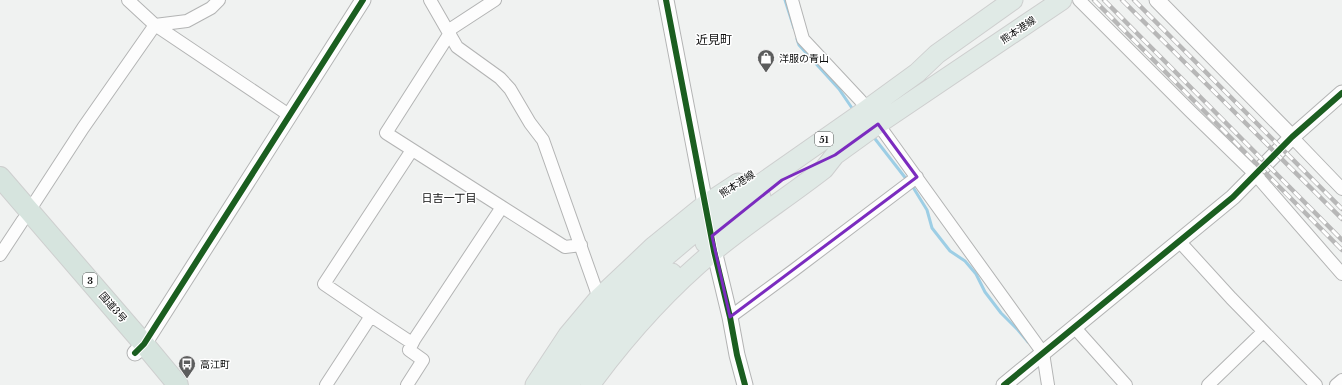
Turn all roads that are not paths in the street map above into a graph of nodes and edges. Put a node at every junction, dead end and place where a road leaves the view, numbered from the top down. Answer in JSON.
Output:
{"nodes":[{"id":1,"x":128,"y":0,"type":"edge"},
{"id":2,"x":219,"y":0,"type":"edge"},
{"id":3,"x":363,"y":0,"type":"edge"},
{"id":4,"x":430,"y":0,"type":"edge"},
{"id":5,"x":495,"y":0,"type":"edge"},
{"id":6,"x":666,"y":0,"type":"edge"},
{"id":7,"x":792,"y":0,"type":"edge"},
{"id":8,"x":1013,"y":0,"type":"edge"},
{"id":9,"x":1062,"y":0,"type":"edge"},
{"id":10,"x":1079,"y":0,"type":"edge"},
{"id":11,"x":1158,"y":0,"type":"edge"},
{"id":12,"x":155,"y":25,"type":"junction"},
{"id":13,"x":450,"y":32,"type":"junction"},
{"id":14,"x":937,"y":54,"type":"junction"},
{"id":15,"x":1342,"y":93,"type":"edge"},
{"id":16,"x":861,"y":100,"type":"junction"},
{"id":17,"x":289,"y":115,"type":"junction"},
{"id":18,"x":878,"y":124,"type":"junction"},
{"id":19,"x":1292,"y":137,"type":"junction"},
{"id":20,"x":412,"y":150,"type":"junction"},
{"id":21,"x":1255,"y":174,"type":"junction"},
{"id":22,"x":0,"y":177,"type":"edge"},
{"id":23,"x":917,"y":177,"type":"junction"},
{"id":24,"x":1342,"y":189,"type":"edge"},
{"id":25,"x":0,"y":194,"type":"edge"},
{"id":26,"x":502,"y":207,"type":"junction"},
{"id":27,"x":26,"y":215,"type":"junction"},
{"id":28,"x":710,"y":228,"type":"junction"},
{"id":29,"x":1179,"y":241,"type":"junction"},
{"id":30,"x":581,"y":245,"type":"junction"},
{"id":31,"x":0,"y":255,"type":"edge"},
{"id":32,"x":1342,"y":274,"type":"edge"},
{"id":33,"x":599,"y":298,"type":"junction"},
{"id":34,"x":371,"y":316,"type":"junction"},
{"id":35,"x":730,"y":317,"type":"junction"},
{"id":36,"x":1075,"y":328,"type":"junction"},
{"id":37,"x":1263,"y":332,"type":"junction"},
{"id":38,"x":414,"y":340,"type":"junction"},
{"id":39,"x":140,"y":348,"type":"junction"},
{"id":40,"x":1043,"y":353,"type":"junction"},
{"id":41,"x":1342,"y":380,"type":"edge"},
{"id":42,"x":595,"y":382,"type":"edge"},
{"id":43,"x":161,"y":385,"type":"edge"},
{"id":44,"x":178,"y":385,"type":"edge"},
{"id":45,"x":326,"y":385,"type":"edge"},
{"id":46,"x":407,"y":385,"type":"edge"},
{"id":47,"x":535,"y":385,"type":"edge"},
{"id":48,"x":551,"y":385,"type":"edge"},
{"id":49,"x":568,"y":385,"type":"edge"},
{"id":50,"x":745,"y":385,"type":"edge"},
{"id":51,"x":1004,"y":385,"type":"edge"},
{"id":52,"x":1048,"y":385,"type":"edge"},
{"id":53,"x":1126,"y":385,"type":"edge"},
{"id":54,"x":1208,"y":385,"type":"edge"},
{"id":55,"x":1316,"y":385,"type":"edge"},
{"id":56,"x":1336,"y":385,"type":"edge"}],
"edges":[{"from":1,"to":12,"type":"street"},
{"from":2,"to":12,"type":"street"},
{"from":3,"to":17,"type":"street"},
{"from":4,"to":13,"type":"street"},
{"from":5,"to":13,"type":"street"},
{"from":6,"to":28,"type":"street"},
{"from":7,"to":16,"type":"street"},
{"from":8,"to":14,"type":"main road","name":"熊本港線","number":"51"},
{"from":9,"to":18,"type":"main road","name":"熊本港線","number":"51"},
{"from":10,"to":21,"type":"street"},
{"from":11,"to":19,"type":"street"},
{"from":12,"to":17,"type":"street"},
{"from":12,"to":27,"type":"street"},
{"from":13,"to":20,"type":"street"},
{"from":13,"to":30,"type":"street"},
{"from":14,"to":16,"type":"main road","name":"熊本港線","number":"51"},
{"from":14,"to":28,"type":"main road","name":"熊本港線","number":"51"},
{"from":15,"to":19,"type":"street"},
{"from":16,"to":28,"type":"main road","name":"熊本港線","number":"51"},
{"from":17,"to":39,"type":"street"},
{"from":18,"to":23,"type":"street"},
{"from":18,"to":28,"type":"main road","name":"熊本港線","number":"51"},
{"from":19,"to":21,"type":"street"},
{"from":19,"to":24,"type":"street"},
{"from":20,"to":26,"type":"street"},
{"from":20,"to":34,"type":"street"},
{"from":21,"to":29,"type":"street"},
{"from":21,"to":32,"type":"street"},
{"from":22,"to":27,"type":"highway","name":"国道3号","number":"3"},
{"from":23,"to":35,"type":"street"},
{"from":23,"to":40,"type":"street"},
{"from":25,"to":27,"type":"highway","name":"国道3号","number":"3"},
{"from":26,"to":30,"type":"street"},
{"from":26,"to":38,"type":"street"},
{"from":27,"to":31,"type":"street"},
{"from":27,"to":39,"type":"highway","name":"国道3号","number":"3"},
{"from":28,"to":33,"type":"main road","name":"熊本港線","number":"51"},
{"from":28,"to":35,"type":"street"},
{"from":28,"to":42,"type":"main road","name":"熊本港線","number":"51"},
{"from":28,"to":48,"type":"main road","name":"熊本港線","number":"51"},
{"from":28,"to":49,"type":"main road","name":"熊本港線","number":"51"},
{"from":29,"to":36,"type":"street"},
{"from":29,"to":37,"type":"street"},
{"from":30,"to":33,"type":"street"},
{"from":33,"to":47,"type":"main road","name":"熊本港線","number":"51"},
{"from":34,"to":38,"type":"street"},
{"from":34,"to":45,"type":"street"},
{"from":35,"to":50,"type":"street"},
{"from":36,"to":40,"type":"street"},
{"from":36,"to":53,"type":"street"},
{"from":37,"to":54,"type":"street"},
{"from":37,"to":55,"type":"street"},
{"from":38,"to":46,"type":"street"},
{"from":39,"to":43,"type":"highway","name":"国道3号","number":"3"},
{"from":39,"to":44,"type":"highway","name":"国道3号","number":"3"},
{"from":40,"to":51,"type":"street"},
{"from":40,"to":52,"type":"street"},
{"from":41,"to":56,"type":"street"}]}
